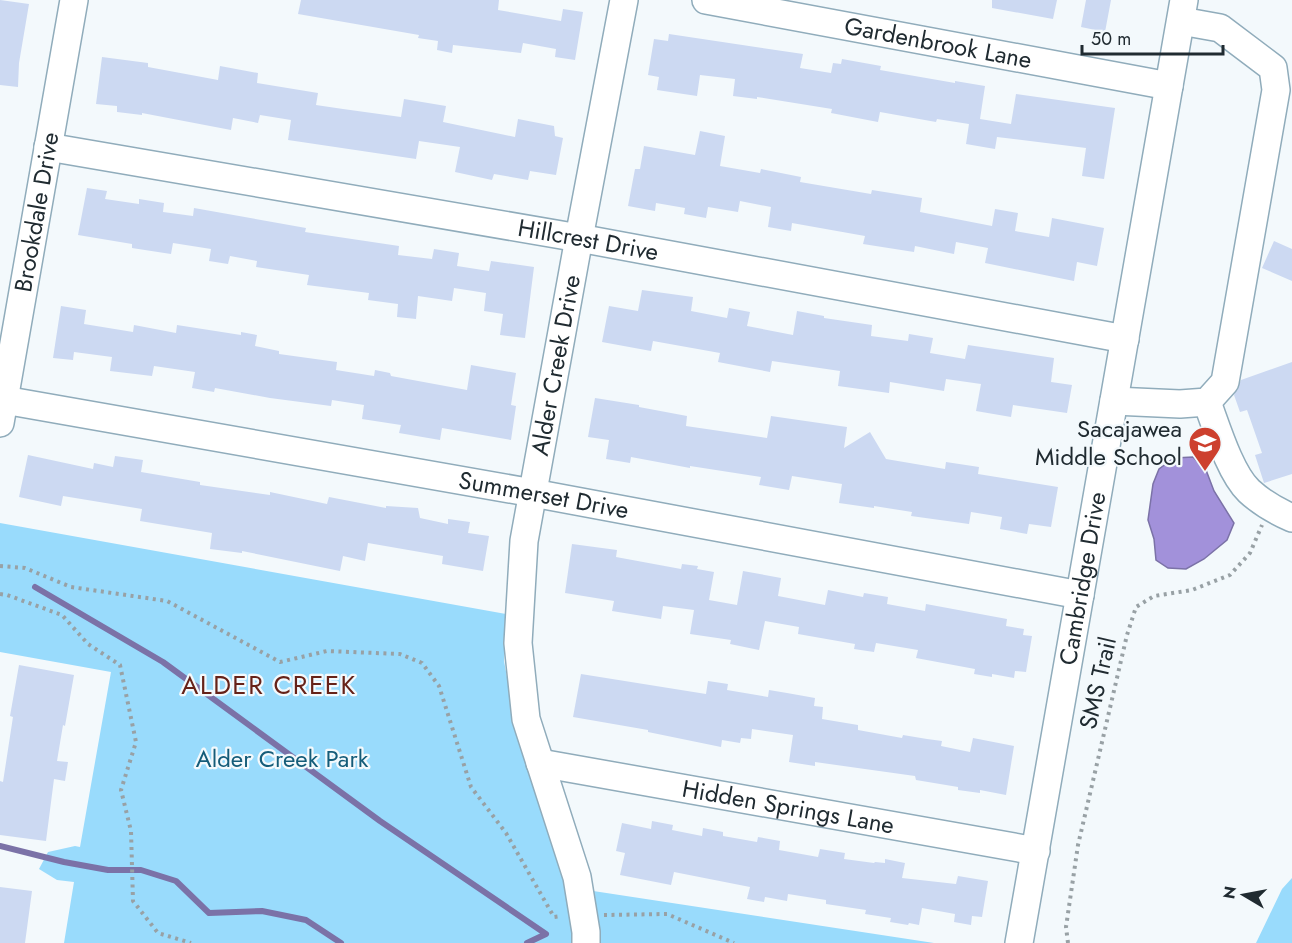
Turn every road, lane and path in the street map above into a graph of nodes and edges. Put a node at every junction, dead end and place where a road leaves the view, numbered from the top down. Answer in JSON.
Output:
{"nodes":[{"id":1,"x":74,"y":0,"type":"edge"},
{"id":2,"x":624,"y":0,"type":"edge"},
{"id":3,"x":706,"y":0,"type":"edge"},
{"id":4,"x":1182,"y":10,"type":"edge"},
{"id":5,"x":1169,"y":86,"type":"junction"},
{"id":6,"x":48,"y":147,"type":"junction"},
{"id":7,"x":579,"y":238,"type":"junction"},
{"id":8,"x":12,"y":289,"type":"edge"},
{"id":9,"x":1125,"y":339,"type":"junction"},
{"id":10,"x":1114,"y":401,"type":"junction"},
{"id":11,"x":1207,"y":402,"type":"junction"},
{"id":12,"x":2,"y":411,"type":"edge"},
{"id":13,"x":533,"y":493,"type":"junction"},
{"id":14,"x":1280,"y":513,"type":"edge"},
{"id":15,"x":0,"y":566,"type":"edge"},
{"id":16,"x":0,"y":594,"type":"edge"},
{"id":17,"x":1080,"y":595,"type":"junction"},
{"id":18,"x":540,"y":763,"type":"junction"},
{"id":19,"x":1036,"y":851,"type":"junction"},
{"id":20,"x":584,"y":916,"type":"junction"},
{"id":21,"x":191,"y":943,"type":"edge"},
{"id":22,"x":586,"y":943,"type":"edge"},
{"id":23,"x":734,"y":943,"type":"edge"},
{"id":24,"x":1019,"y":943,"type":"edge"},
{"id":25,"x":1068,"y":943,"type":"edge"}],
"edges":[{"from":1,"to":6,"type":"street","name":"Brookdale Drive"},
{"from":2,"to":7,"type":"street","name":"Alder Creek Drive"},
{"from":3,"to":5,"type":"street","name":"Gardenbrook Lane"},
{"from":4,"to":5,"type":"street","name":"Cambridge Drive"},
{"from":4,"to":11,"type":"street"},
{"from":5,"to":9,"type":"street","name":"Cambridge Drive"},
{"from":6,"to":7,"type":"street","name":"Hillcrest Drive"},
{"from":6,"to":8,"type":"street","name":"Brookdale Drive"},
{"from":7,"to":9,"type":"street","name":"Hillcrest Drive"},
{"from":7,"to":13,"type":"street","name":"Alder Creek Drive"},
{"from":8,"to":12,"type":"street","name":"Brookdale Drive"},
{"from":9,"to":10,"type":"street","name":"Cambridge Drive"},
{"from":10,"to":11,"type":"street"},
{"from":10,"to":17,"type":"street","name":"Cambridge Drive"},
{"from":11,"to":14,"type":"street"},
{"from":12,"to":13,"type":"street","name":"Summerset Drive"},
{"from":13,"to":17,"type":"street","name":"Summerset Drive"},
{"from":13,"to":18,"type":"street","name":"Alder Creek Drive"},
{"from":14,"to":25,"type":"path","name":"SMS Trail"},
{"from":15,"to":20,"type":"path"},
{"from":16,"to":21,"type":"path"},
{"from":17,"to":19,"type":"street","name":"Cambridge Drive"},
{"from":18,"to":19,"type":"street","name":"Hidden Springs Lane"},
{"from":18,"to":20,"type":"street","name":"Alder Creek Drive"},
{"from":19,"to":24,"type":"street","name":"Cambridge Drive"},
{"from":20,"to":22,"type":"street","name":"Alder Creek Drive"},
{"from":20,"to":23,"type":"path"}]}
